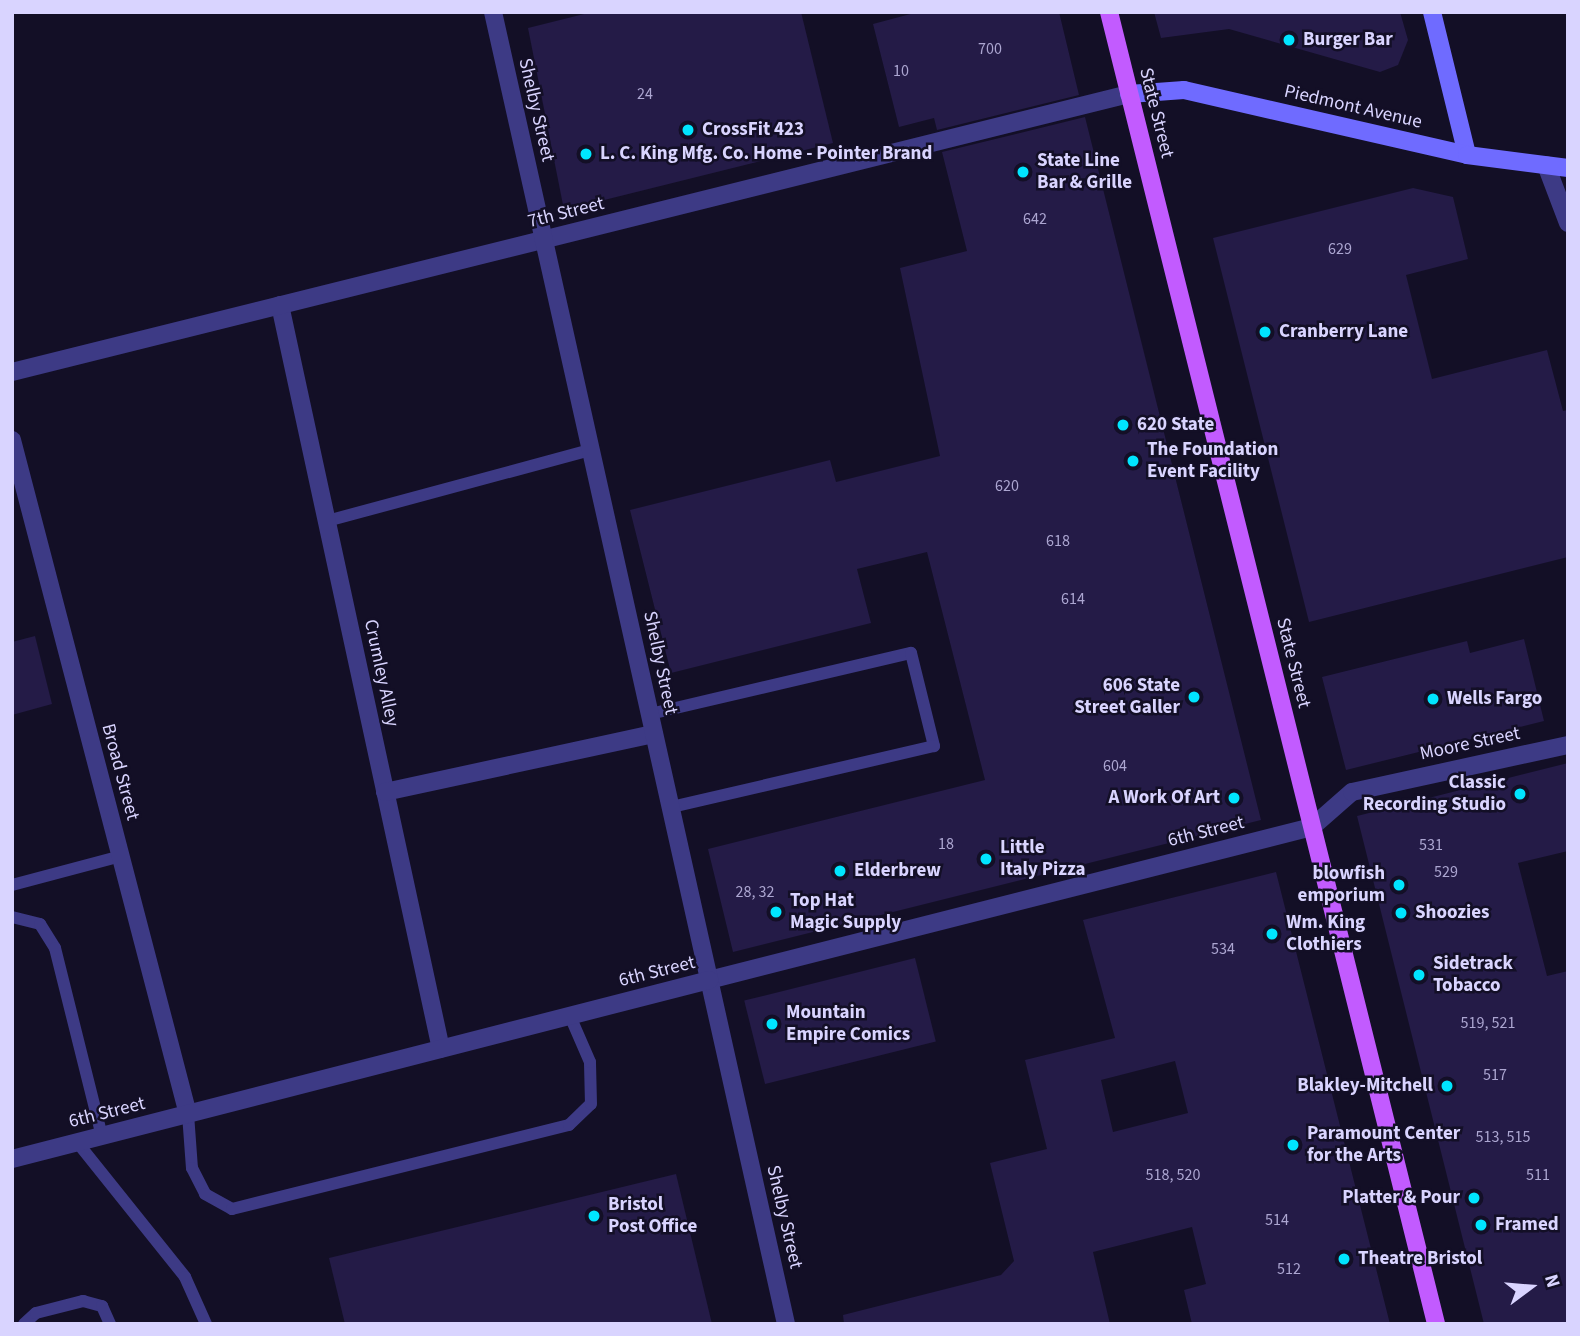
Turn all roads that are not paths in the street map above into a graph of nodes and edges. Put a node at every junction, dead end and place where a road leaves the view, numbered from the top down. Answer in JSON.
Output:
{"nodes":[{"id":1,"x":493,"y":12,"type":"edge"},
{"id":2,"x":1109,"y":12,"type":"edge"},
{"id":3,"x":1432,"y":12,"type":"edge"},
{"id":4,"x":1129,"y":94,"type":"junction"},
{"id":5,"x":1467,"y":155,"type":"junction"},
{"id":6,"x":1546,"y":165,"type":"junction"},
{"id":7,"x":1568,"y":167,"type":"edge"},
{"id":8,"x":1568,"y":223,"type":"edge"},
{"id":9,"x":544,"y":240,"type":"junction"},
{"id":10,"x":280,"y":306,"type":"junction"},
{"id":11,"x":12,"y":372,"type":"edge"},
{"id":12,"x":12,"y":440,"type":"edge"},
{"id":13,"x":591,"y":450,"type":"junction"},
{"id":14,"x":327,"y":521,"type":"junction"},
{"id":15,"x":650,"y":714,"type":"junction"},
{"id":16,"x":654,"y":734,"type":"junction"},
{"id":17,"x":1568,"y":745,"type":"edge"},
{"id":18,"x":385,"y":792,"type":"junction"},
{"id":19,"x":671,"y":807,"type":"junction"},
{"id":20,"x":1312,"y":827,"type":"junction"},
{"id":21,"x":121,"y":856,"type":"junction"},
{"id":22,"x":12,"y":885,"type":"edge"},
{"id":23,"x":12,"y":918,"type":"edge"},
{"id":24,"x":709,"y":980,"type":"junction"},
{"id":25,"x":570,"y":1016,"type":"junction"},
{"id":26,"x":441,"y":1049,"type":"junction"},
{"id":27,"x":188,"y":1114,"type":"junction"},
{"id":28,"x":102,"y":1136,"type":"junction"},
{"id":29,"x":77,"y":1142,"type":"junction"},
{"id":30,"x":12,"y":1158,"type":"edge"},
{"id":31,"x":24,"y":1324,"type":"edge"},
{"id":32,"x":110,"y":1324,"type":"edge"},
{"id":33,"x":206,"y":1324,"type":"edge"},
{"id":34,"x":786,"y":1324,"type":"edge"},
{"id":35,"x":1436,"y":1324,"type":"edge"}],
"edges":[{"from":1,"to":9,"type":"street","name":"Shelby Street"},
{"from":2,"to":4,"type":"main road","name":"State Street"},
{"from":3,"to":5,"type":"main road"},
{"from":4,"to":5,"type":"main road","name":"Piedmont Avenue"},
{"from":4,"to":9,"type":"street","name":"7th Street"},
{"from":4,"to":20,"type":"main road","name":"State Street"},
{"from":5,"to":6,"type":"main road","name":"Piedmont Avenue"},
{"from":6,"to":7,"type":"main road","name":"Piedmont Avenue"},
{"from":6,"to":8,"type":"street"},
{"from":9,"to":10,"type":"street","name":"7th Street"},
{"from":9,"to":13,"type":"street","name":"Shelby Street"},
{"from":10,"to":11,"type":"street","name":"7th Street"},
{"from":10,"to":14,"type":"street","name":"Crumley Alley"},
{"from":12,"to":21,"type":"street","name":"Broad Street"},
{"from":13,"to":14,"type":"lane"},
{"from":13,"to":15,"type":"street","name":"Shelby Street"},
{"from":14,"to":18,"type":"street","name":"Crumley Alley"},
{"from":15,"to":16,"type":"street","name":"Shelby Street"},
{"from":15,"to":19,"type":"lane"},
{"from":16,"to":18,"type":"street"},
{"from":16,"to":19,"type":"street","name":"Shelby Street"},
{"from":17,"to":20,"type":"street","name":"Moore Street"},
{"from":18,"to":26,"type":"street","name":"Crumley Alley"},
{"from":19,"to":24,"type":"street","name":"Shelby Street"},
{"from":20,"to":24,"type":"street","name":"6th Street"},
{"from":20,"to":35,"type":"main road","name":"State Street"},
{"from":21,"to":22,"type":"lane"},
{"from":21,"to":27,"type":"street","name":"Broad Street"},
{"from":23,"to":28,"type":"lane"},
{"from":24,"to":25,"type":"street","name":"6th Street"},
{"from":24,"to":34,"type":"street","name":"Shelby Street"},
{"from":25,"to":26,"type":"street","name":"6th Street"},
{"from":25,"to":27,"type":"lane"},
{"from":26,"to":27,"type":"street","name":"6th Street"},
{"from":27,"to":28,"type":"street","name":"6th Street"},
{"from":28,"to":29,"type":"street","name":"6th Street"},
{"from":29,"to":30,"type":"street","name":"6th Street"},
{"from":29,"to":33,"type":"lane"},
{"from":31,"to":32,"type":"lane"}]}
